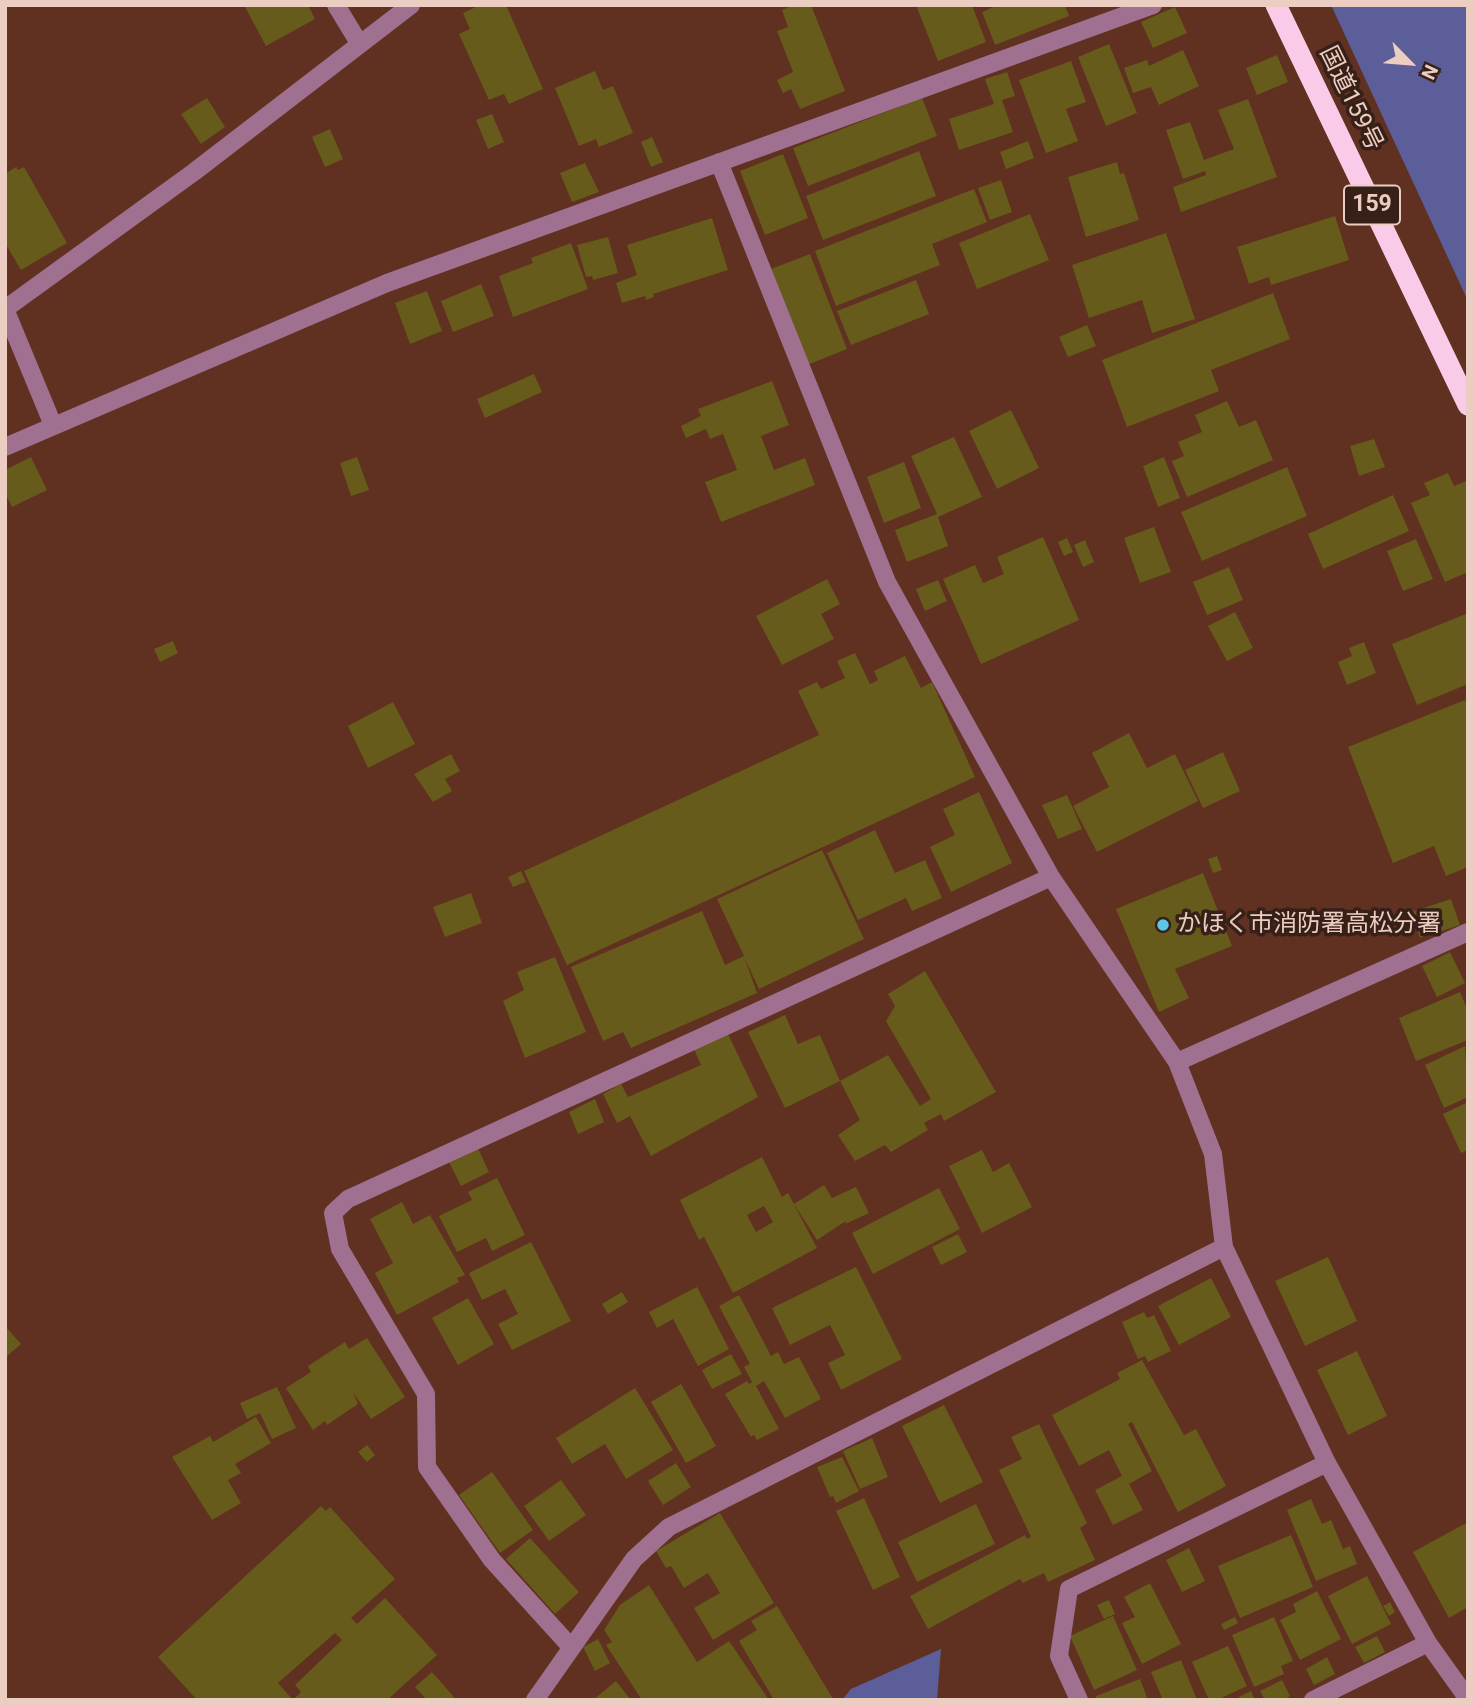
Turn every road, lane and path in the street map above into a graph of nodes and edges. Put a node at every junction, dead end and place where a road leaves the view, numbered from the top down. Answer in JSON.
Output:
{"nodes":[{"id":1,"x":336,"y":5,"type":"edge"},
{"id":2,"x":411,"y":5,"type":"edge"},
{"id":3,"x":1153,"y":5,"type":"edge"},
{"id":4,"x":1276,"y":5,"type":"edge"},
{"id":5,"x":359,"y":43,"type":"junction"},
{"id":6,"x":719,"y":162,"type":"junction"},
{"id":7,"x":5,"y":309,"type":"edge"},
{"id":8,"x":1468,"y":405,"type":"edge"},
{"id":9,"x":53,"y":425,"type":"junction"},
{"id":10,"x":5,"y":447,"type":"edge"},
{"id":11,"x":1051,"y":877,"type":"junction"},
{"id":12,"x":1466,"y":937,"type":"edge"},
{"id":13,"x":1177,"y":1062,"type":"junction"},
{"id":14,"x":1224,"y":1247,"type":"junction"},
{"id":15,"x":1327,"y":1463,"type":"junction"},
{"id":16,"x":1428,"y":1643,"type":"junction"},
{"id":17,"x":570,"y":1646,"type":"junction"},
{"id":18,"x":1468,"y":1699,"type":"edge"},
{"id":19,"x":535,"y":1700,"type":"edge"},
{"id":20,"x":1079,"y":1700,"type":"edge"},
{"id":21,"x":1313,"y":1700,"type":"edge"}],
"edges":[{"from":1,"to":5,"type":"street"},
{"from":2,"to":5,"type":"street"},
{"from":3,"to":6,"type":"street"},
{"from":4,"to":8,"type":"highway","name":"国道159号","number":"159"},
{"from":5,"to":7,"type":"street"},
{"from":6,"to":9,"type":"street"},
{"from":6,"to":11,"type":"street"},
{"from":7,"to":9,"type":"street"},
{"from":9,"to":10,"type":"street"},
{"from":11,"to":13,"type":"street"},
{"from":11,"to":17,"type":"street"},
{"from":12,"to":13,"type":"street"},
{"from":13,"to":14,"type":"street"},
{"from":14,"to":15,"type":"street"},
{"from":14,"to":17,"type":"street"},
{"from":15,"to":16,"type":"street"},
{"from":15,"to":20,"type":"street"},
{"from":16,"to":18,"type":"street"},
{"from":16,"to":21,"type":"street"},
{"from":17,"to":19,"type":"street"}]}
